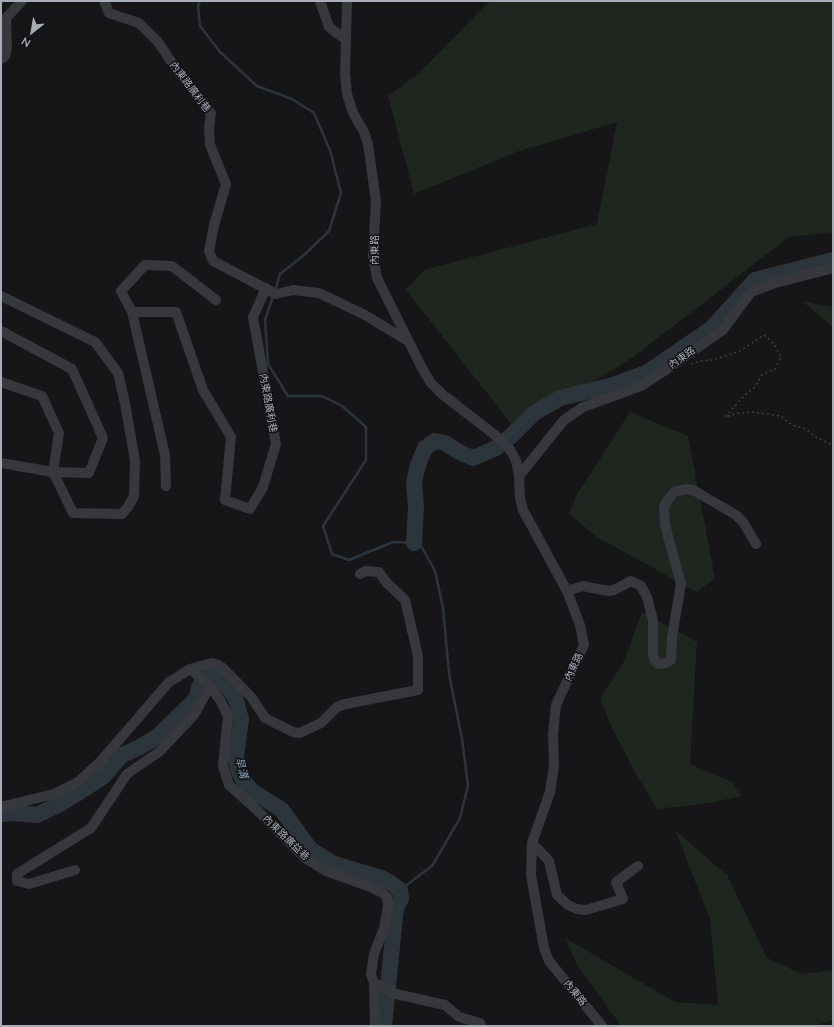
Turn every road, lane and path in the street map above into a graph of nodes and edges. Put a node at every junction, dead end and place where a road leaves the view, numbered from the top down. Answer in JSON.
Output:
{"nodes":[{"id":1,"x":22,"y":1,"type":"edge"},
{"id":2,"x":104,"y":1,"type":"edge"},
{"id":3,"x":320,"y":1,"type":"edge"},
{"id":4,"x":347,"y":1,"type":"edge"},
{"id":5,"x":346,"y":40,"type":"junction"},
{"id":6,"x":1,"y":59,"type":"edge"},
{"id":7,"x":833,"y":268,"type":"edge"},
{"id":8,"x":266,"y":288,"type":"junction"},
{"id":9,"x":1,"y":296,"type":"edge"},
{"id":10,"x":216,"y":300,"type":"dead end"},
{"id":11,"x":132,"y":312,"type":"junction"},
{"id":12,"x":1,"y":331,"type":"edge"},
{"id":13,"x":408,"y":341,"type":"junction"},
{"id":14,"x":677,"y":361,"type":"junction"},
{"id":15,"x":1,"y":382,"type":"edge"},
{"id":16,"x":833,"y":443,"type":"edge"},
{"id":17,"x":1,"y":463,"type":"edge"},
{"id":18,"x":53,"y":472,"type":"junction"},
{"id":19,"x":520,"y":476,"type":"junction"},
{"id":20,"x":166,"y":486,"type":"dead end"},
{"id":21,"x":756,"y":544,"type":"dead end"},
{"id":22,"x":360,"y":574,"type":"dead end"},
{"id":23,"x":567,"y":591,"type":"junction"},
{"id":24,"x":190,"y":669,"type":"junction"},
{"id":25,"x":210,"y":686,"type":"junction"},
{"id":26,"x":1,"y":807,"type":"edge"},
{"id":27,"x":532,"y":843,"type":"junction"},
{"id":28,"x":638,"y":866,"type":"dead end"},
{"id":29,"x":75,"y":870,"type":"dead end"},
{"id":30,"x":374,"y":983,"type":"junction"},
{"id":31,"x":375,"y":1026,"type":"edge"},
{"id":32,"x":482,"y":1026,"type":"edge"},
{"id":33,"x":602,"y":1026,"type":"edge"}],
"edges":[{"from":1,"to":6,"type":"street"},
{"from":2,"to":8,"type":"street","name":"內東路廣利巷"},
{"from":3,"to":5,"type":"street"},
{"from":4,"to":5,"type":"street","name":"內東路"},
{"from":5,"to":13,"type":"street","name":"內東路"},
{"from":7,"to":14,"type":"street","name":"內東路"},
{"from":8,"to":11,"type":"street","name":"內東路廣利巷"},
{"from":8,"to":13,"type":"street","name":"內東路廣利巷"},
{"from":9,"to":18,"type":"street"},
{"from":10,"to":11,"type":"street"},
{"from":11,"to":20,"type":"street"},
{"from":12,"to":18,"type":"street"},
{"from":13,"to":19,"type":"street","name":"內東路"},
{"from":14,"to":16,"type":"path"},
{"from":14,"to":19,"type":"street","name":"內東路"},
{"from":15,"to":18,"type":"street"},
{"from":17,"to":18,"type":"street"},
{"from":19,"to":23,"type":"street","name":"內東路"},
{"from":21,"to":23,"type":"street"},
{"from":22,"to":24,"type":"street"},
{"from":23,"to":27,"type":"street","name":"內東路"},
{"from":24,"to":25,"type":"street","name":"內東路廣益巷"},
{"from":24,"to":26,"type":"street"},
{"from":25,"to":29,"type":"street"},
{"from":25,"to":30,"type":"street","name":"內東路廣益巷"},
{"from":27,"to":28,"type":"street"},
{"from":27,"to":33,"type":"street","name":"內東路"},
{"from":30,"to":31,"type":"street"},
{"from":30,"to":32,"type":"street"}]}
